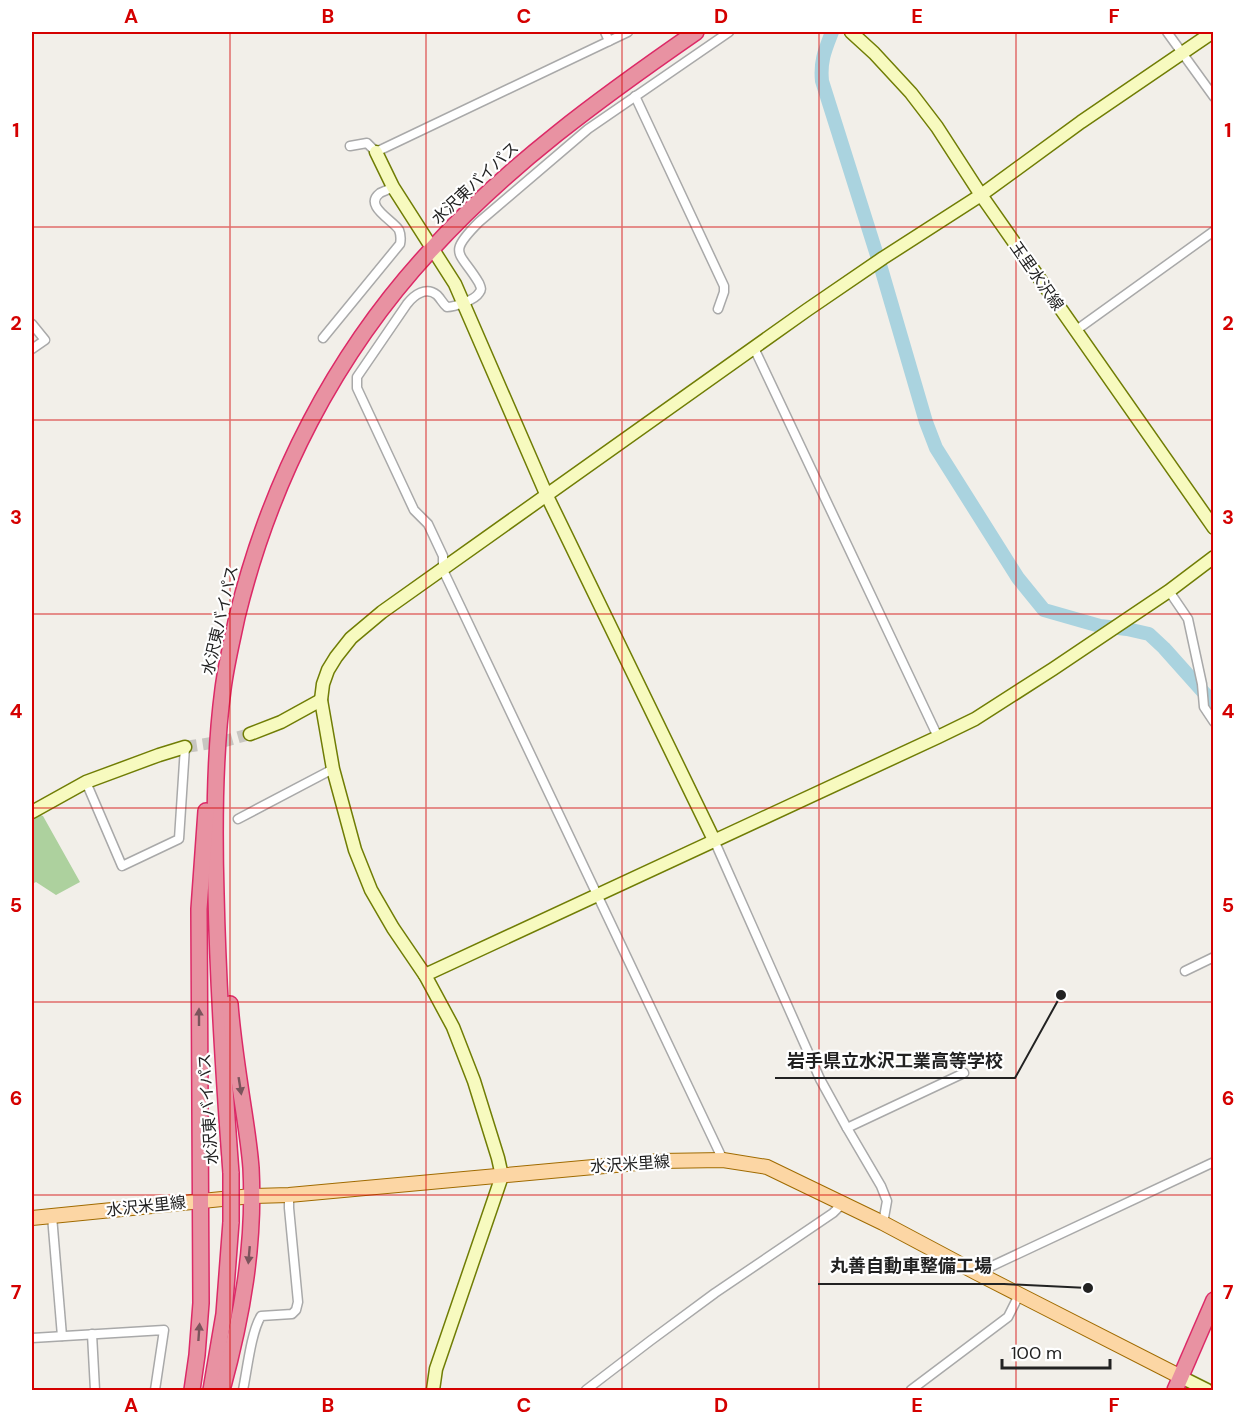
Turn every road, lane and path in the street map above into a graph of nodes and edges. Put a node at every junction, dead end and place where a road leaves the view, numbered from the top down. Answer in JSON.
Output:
{"nodes":[{"id":1,"x":605,"y":32,"type":"edge"},
{"id":2,"x":628,"y":32,"type":"edge"},
{"id":3,"x":696,"y":32,"type":"edge"},
{"id":4,"x":729,"y":32,"type":"edge"},
{"id":5,"x":851,"y":32,"type":"edge"},
{"id":6,"x":1167,"y":32,"type":"edge"},
{"id":7,"x":1213,"y":32,"type":"edge"},
{"id":8,"x":609,"y":41,"type":"junction"},
{"id":9,"x":1182,"y":52,"type":"junction"},
{"id":10,"x":635,"y":96,"type":"junction"},
{"id":11,"x":1214,"y":97,"type":"edge"},
{"id":12,"x":350,"y":146,"type":"dead end"},
{"id":13,"x":376,"y":152,"type":"junction"},
{"id":14,"x":393,"y":187,"type":"junction"},
{"id":15,"x":981,"y":195,"type":"junction"},
{"id":16,"x":1214,"y":231,"type":"edge"},
{"id":17,"x":432,"y":248,"type":"junction"},
{"id":18,"x":464,"y":302,"type":"junction"},
{"id":19,"x":718,"y":309,"type":"dead end"},
{"id":20,"x":32,"y":324,"type":"edge"},
{"id":21,"x":1075,"y":331,"type":"junction"},
{"id":22,"x":323,"y":338,"type":"dead end"},
{"id":23,"x":754,"y":348,"type":"junction"},
{"id":24,"x":32,"y":349,"type":"edge"},
{"id":25,"x":547,"y":496,"type":"junction"},
{"id":26,"x":1214,"y":528,"type":"edge"},
{"id":27,"x":1214,"y":557,"type":"edge"},
{"id":28,"x":443,"y":570,"type":"junction"},
{"id":29,"x":1169,"y":591,"type":"junction"},
{"id":30,"x":223,"y":689,"type":"junction"},
{"id":31,"x":321,"y":700,"type":"junction"},
{"id":32,"x":1214,"y":722,"type":"edge"},
{"id":33,"x":250,"y":734,"type":"tunnel mouth"},
{"id":34,"x":938,"y":737,"type":"junction"},
{"id":35,"x":185,"y":747,"type":"joint"},
{"id":36,"x":333,"y":769,"type":"junction"},
{"id":37,"x":86,"y":782,"type":"junction"},
{"id":38,"x":32,"y":812,"type":"edge"},
{"id":39,"x":238,"y":819,"type":"dead end"},
{"id":40,"x":714,"y":840,"type":"junction"},
{"id":41,"x":215,"y":861,"type":"junction"},
{"id":42,"x":598,"y":895,"type":"junction"},
{"id":43,"x":1214,"y":957,"type":"edge"},
{"id":44,"x":1185,"y":971,"type":"dead end"},
{"id":45,"x":425,"y":975,"type":"junction"},
{"id":46,"x":964,"y":1073,"type":"dead end"},
{"id":47,"x":847,"y":1128,"type":"junction"},
{"id":48,"x":723,"y":1160,"type":"junction"},
{"id":49,"x":1214,"y":1162,"type":"edge"},
{"id":50,"x":502,"y":1176,"type":"junction"},
{"id":51,"x":289,"y":1195,"type":"junction"},
{"id":52,"x":252,"y":1196,"type":"junction"},
{"id":53,"x":200,"y":1201,"type":"junction"},
{"id":54,"x":843,"y":1203,"type":"junction"},
{"id":55,"x":52,"y":1216,"type":"junction"},
{"id":56,"x":32,"y":1218,"type":"edge"},
{"id":57,"x":883,"y":1223,"type":"junction"},
{"id":58,"x":977,"y":1273,"type":"junction"},
{"id":59,"x":1019,"y":1295,"type":"junction"},
{"id":60,"x":1214,"y":1300,"type":"edge"},
{"id":61,"x":92,"y":1334,"type":"junction"},
{"id":62,"x":62,"y":1336,"type":"junction"},
{"id":63,"x":32,"y":1338,"type":"edge"},
{"id":64,"x":1178,"y":1384,"type":"edge"},
{"id":65,"x":95,"y":1390,"type":"edge"},
{"id":66,"x":155,"y":1390,"type":"edge"},
{"id":67,"x":192,"y":1390,"type":"edge"},
{"id":68,"x":211,"y":1390,"type":"edge"},
{"id":69,"x":222,"y":1390,"type":"edge"},
{"id":70,"x":243,"y":1390,"type":"edge"},
{"id":71,"x":433,"y":1390,"type":"edge"},
{"id":72,"x":586,"y":1390,"type":"edge"},
{"id":73,"x":910,"y":1390,"type":"edge"},
{"id":74,"x":1207,"y":1390,"type":"edge"}],
"edges":[{"from":1,"to":8,"type":"street"},
{"from":2,"to":8,"type":"street"},
{"from":3,"to":17,"type":"highway","name":"水沢東バイパス"},
{"from":4,"to":10,"type":"street"},
{"from":5,"to":15,"type":"street","name":"玉里水沢線"},
{"from":6,"to":9,"type":"street"},
{"from":7,"to":9,"type":"street"},
{"from":8,"to":13,"type":"street"},
{"from":9,"to":11,"type":"street"},
{"from":9,"to":15,"type":"street"},
{"from":10,"to":18,"type":"street"},
{"from":10,"to":19,"type":"street"},
{"from":12,"to":13,"type":"street"},
{"from":13,"to":14,"type":"street"},
{"from":14,"to":17,"type":"street"},
{"from":14,"to":22,"type":"street"},
{"from":15,"to":21,"type":"street","name":"玉里水沢線"},
{"from":15,"to":23,"type":"street"},
{"from":16,"to":21,"type":"street"},
{"from":17,"to":18,"type":"street"},
{"from":17,"to":30,"type":"highway","name":"水沢東バイパス"},
{"from":18,"to":25,"type":"street"},
{"from":18,"to":28,"type":"street"},
{"from":20,"to":24,"type":"street"},
{"from":21,"to":26,"type":"street","name":"玉里水沢線"},
{"from":23,"to":25,"type":"street"},
{"from":23,"to":34,"type":"street"},
{"from":25,"to":28,"type":"street"},
{"from":25,"to":40,"type":"street"},
{"from":27,"to":29,"type":"street"},
{"from":28,"to":31,"type":"street"},
{"from":28,"to":42,"type":"street"},
{"from":29,"to":32,"type":"street"},
{"from":29,"to":34,"type":"street"},
{"from":30,"to":41,"type":"highway","name":"水沢東バイパス"},
{"from":53,"to":30,"type":"highway","one_way":true},
{"from":31,"to":33,"type":"street"},
{"from":31,"to":36,"type":"street"},
{"from":34,"to":40,"type":"street"},
{"from":35,"to":37,"type":"street"},
{"from":35,"to":37,"type":"street"},
{"from":36,"to":39,"type":"street"},
{"from":36,"to":45,"type":"street"},
{"from":37,"to":38,"type":"street"},
{"from":40,"to":42,"type":"street"},
{"from":40,"to":47,"type":"street"},
{"from":41,"to":52,"type":"highway","one_way":true},
{"from":41,"to":68,"type":"highway","name":"水沢東バイパス","bridge":true},
{"from":42,"to":45,"type":"street"},
{"from":42,"to":48,"type":"street"},
{"from":43,"to":44,"type":"street"},
{"from":45,"to":50,"type":"street"},
{"from":46,"to":47,"type":"street"},
{"from":47,"to":57,"type":"street"},
{"from":48,"to":50,"type":"main road","name":"水沢米里線"},
{"from":48,"to":54,"type":"main road","name":"水沢米里線"},
{"from":49,"to":58,"type":"street"},
{"from":50,"to":51,"type":"main road","name":"水沢米里線"},
{"from":50,"to":71,"type":"street"},
{"from":51,"to":52,"type":"main road","name":"水沢米里線"},
{"from":51,"to":70,"type":"street"},
{"from":52,"to":53,"type":"main road","name":"水沢米里線"},
{"from":52,"to":69,"type":"highway","one_way":true},
{"from":53,"to":55,"type":"main road","name":"水沢米里線"},
{"from":67,"to":53,"type":"highway","one_way":true},
{"from":54,"to":57,"type":"main road","name":"水沢米里線"},
{"from":54,"to":72,"type":"street"},
{"from":55,"to":56,"type":"main road","name":"水沢米里線"},
{"from":55,"to":62,"type":"street"},
{"from":57,"to":58,"type":"main road","name":"水沢米里線"},
{"from":58,"to":59,"type":"main road","name":"水沢米里線"},
{"from":59,"to":64,"type":"main road","name":"水沢米里線"},
{"from":59,"to":73,"type":"street"},
{"from":60,"to":64,"type":"highway"},
{"from":61,"to":62,"type":"street"},
{"from":61,"to":65,"type":"street"},
{"from":61,"to":66,"type":"street"},
{"from":62,"to":63,"type":"street"},
{"from":64,"to":74,"type":"street"}]}
